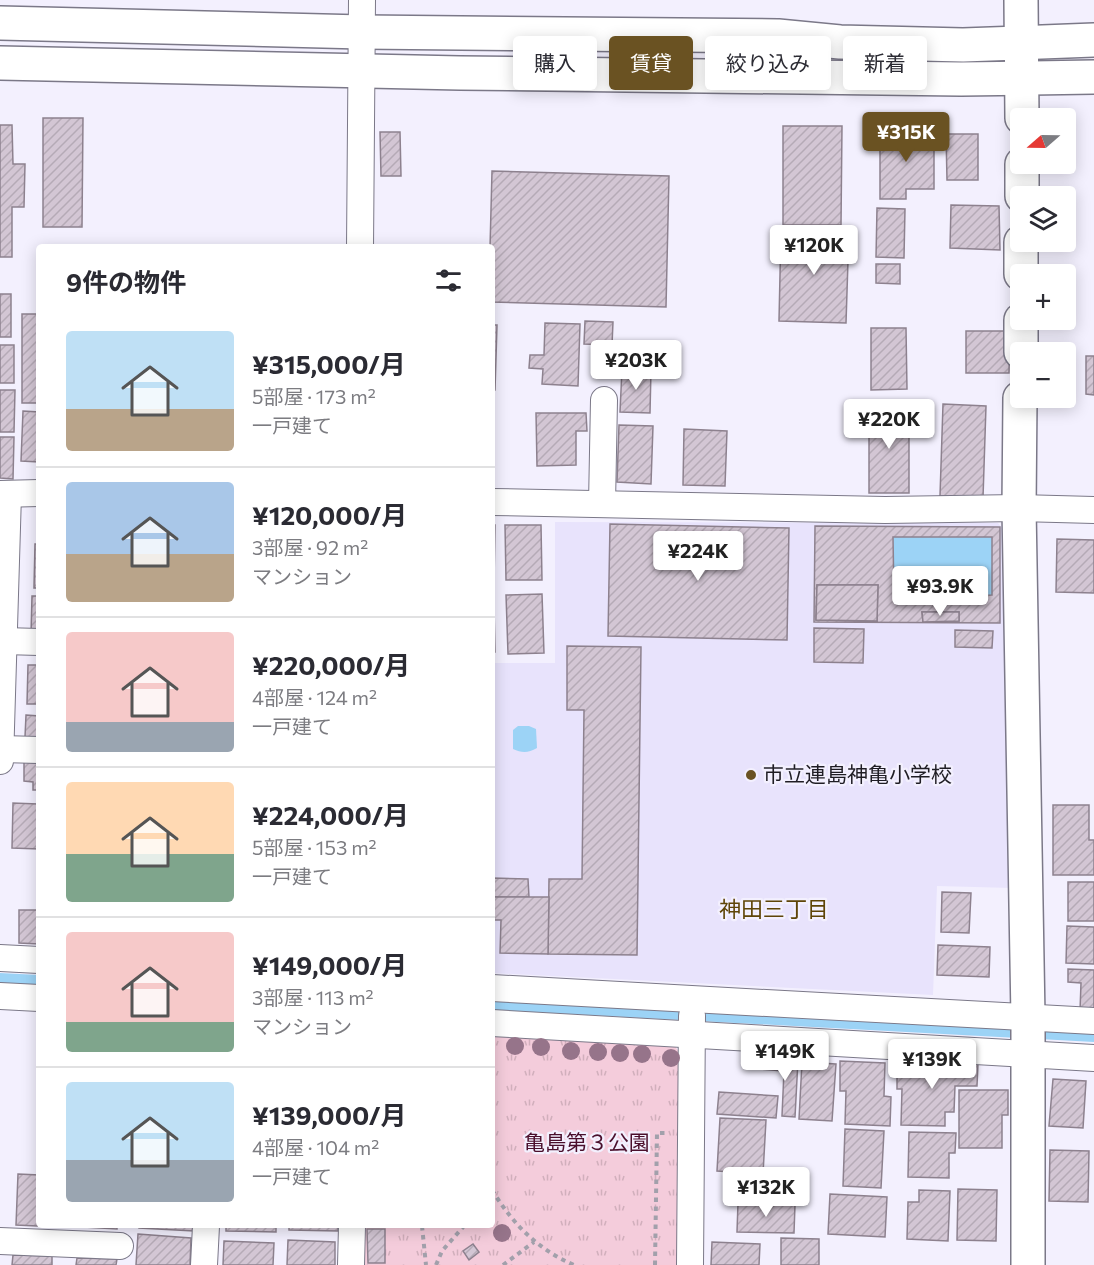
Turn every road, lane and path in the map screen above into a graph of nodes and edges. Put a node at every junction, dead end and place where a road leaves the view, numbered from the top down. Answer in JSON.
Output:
{"nodes":[{"id":1,"x":362,"y":0,"type":"edge"},
{"id":2,"x":1021,"y":0,"type":"edge"},
{"id":3,"x":0,"y":23,"type":"edge"},
{"id":4,"x":362,"y":32,"type":"junction"},
{"id":5,"x":1094,"y":40,"type":"edge"},
{"id":6,"x":1021,"y":42,"type":"junction"},
{"id":7,"x":0,"y":63,"type":"edge"},
{"id":8,"x":362,"y":71,"type":"junction"},
{"id":9,"x":1094,"y":77,"type":"edge"},
{"id":10,"x":1022,"y":78,"type":"junction"},
{"id":11,"x":1022,"y":108,"type":"edge"},
{"id":12,"x":360,"y":244,"type":"edge"},
{"id":13,"x":604,"y":400,"type":"dead end"},
{"id":14,"x":1020,"y":408,"type":"edge"},
{"id":15,"x":4,"y":494,"type":"edge"},
{"id":16,"x":36,"y":494,"type":"edge"},
{"id":17,"x":495,"y":502,"type":"edge"},
{"id":18,"x":602,"y":504,"type":"junction"},
{"id":19,"x":1020,"y":508,"type":"junction"},
{"id":20,"x":1094,"y":510,"type":"edge"},
{"id":21,"x":4,"y":641,"type":"junction"},
{"id":22,"x":36,"y":642,"type":"edge"},
{"id":23,"x":36,"y":750,"type":"edge"},
{"id":24,"x":0,"y":755,"type":"edge"},
{"id":25,"x":0,"y":958,"type":"edge"},
{"id":26,"x":36,"y":960,"type":"edge"},
{"id":27,"x":495,"y":988,"type":"edge"},
{"id":28,"x":0,"y":996,"type":"edge"},
{"id":29,"x":36,"y":998,"type":"edge"},
{"id":30,"x":692,"y":1016,"type":"junction"},
{"id":31,"x":1094,"y":1021,"type":"edge"},
{"id":32,"x":495,"y":1023,"type":"edge"},
{"id":33,"x":1028,"y":1034,"type":"junction"},
{"id":34,"x":1094,"y":1058,"type":"edge"},
{"id":35,"x":690,"y":1133,"type":"junction"},
{"id":36,"x":495,"y":1197,"type":"edge"},
{"id":37,"x":206,"y":1228,"type":"edge"},
{"id":38,"x":352,"y":1228,"type":"edge"},
{"id":39,"x":422,"y":1228,"type":"edge"},
{"id":40,"x":462,"y":1228,"type":"edge"},
{"id":41,"x":0,"y":1241,"type":"edge"},
{"id":42,"x":534,"y":1242,"type":"junction"},
{"id":43,"x":120,"y":1246,"type":"dead end"},
{"id":44,"x":204,"y":1265,"type":"edge"},
{"id":45,"x":351,"y":1265,"type":"edge"},
{"id":46,"x":426,"y":1265,"type":"edge"},
{"id":47,"x":436,"y":1265,"type":"edge"},
{"id":48,"x":503,"y":1265,"type":"edge"},
{"id":49,"x":574,"y":1265,"type":"edge"},
{"id":50,"x":656,"y":1265,"type":"edge"},
{"id":51,"x":690,"y":1265,"type":"edge"},
{"id":52,"x":1028,"y":1265,"type":"edge"}],
"edges":[{"from":1,"to":4,"type":"street"},
{"from":2,"to":6,"type":"street"},
{"from":3,"to":4,"type":"street"},
{"from":4,"to":6,"type":"street"},
{"from":4,"to":8,"type":"street"},
{"from":5,"to":6,"type":"street"},
{"from":6,"to":10,"type":"street"},
{"from":7,"to":8,"type":"street"},
{"from":8,"to":10,"type":"street"},
{"from":8,"to":12,"type":"street"},
{"from":9,"to":10,"type":"street"},
{"from":10,"to":11,"type":"street"},
{"from":13,"to":18,"type":"street"},
{"from":14,"to":19,"type":"street"},
{"from":15,"to":16,"type":"street"},
{"from":15,"to":21,"type":"street"},
{"from":17,"to":18,"type":"street"},
{"from":18,"to":19,"type":"street"},
{"from":19,"to":20,"type":"street"},
{"from":19,"to":33,"type":"street"},
{"from":21,"to":22,"type":"street"},
{"from":21,"to":24,"type":"street"},
{"from":23,"to":24,"type":"street"},
{"from":25,"to":26,"type":"street"},
{"from":27,"to":30,"type":"street"},
{"from":28,"to":29,"type":"street"},
{"from":30,"to":32,"type":"street"},
{"from":30,"to":33,"type":"street"},
{"from":30,"to":33,"type":"street"},
{"from":30,"to":35,"type":"street"},
{"from":31,"to":33,"type":"street"},
{"from":33,"to":34,"type":"street"},
{"from":33,"to":52,"type":"street"},
{"from":35,"to":50,"type":"path"},
{"from":35,"to":51,"type":"street"},
{"from":36,"to":42,"type":"path"},
{"from":37,"to":44,"type":"street"},
{"from":38,"to":45,"type":"street"},
{"from":39,"to":46,"type":"path"},
{"from":40,"to":47,"type":"path"},
{"from":41,"to":43,"type":"street"},
{"from":42,"to":48,"type":"path"},
{"from":42,"to":49,"type":"path"}]}
